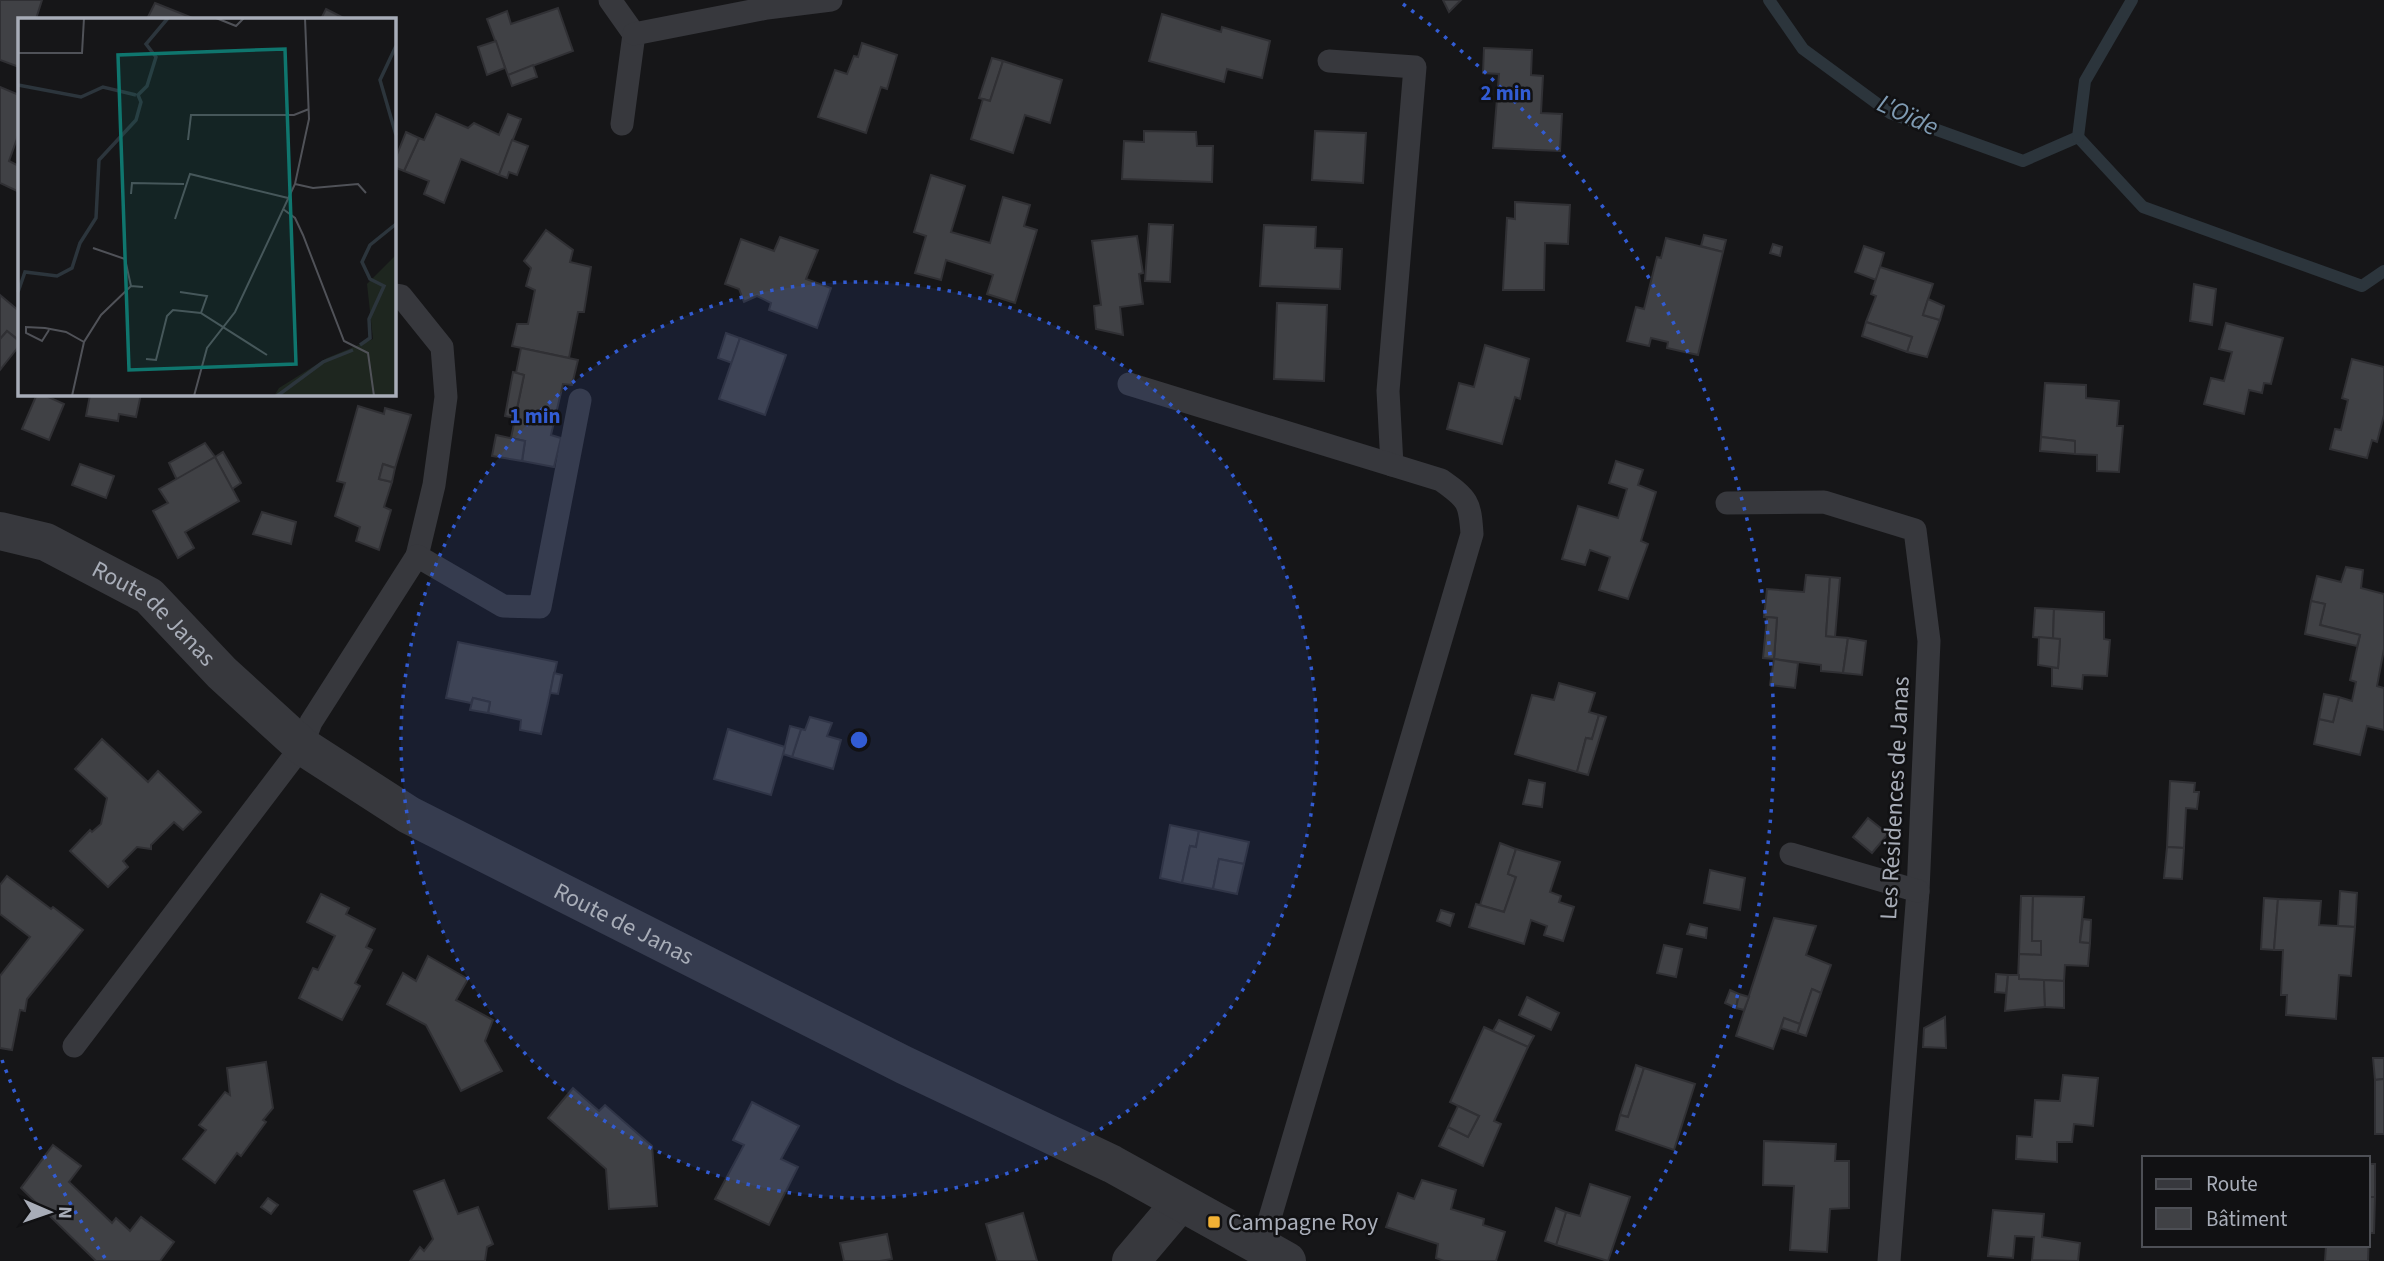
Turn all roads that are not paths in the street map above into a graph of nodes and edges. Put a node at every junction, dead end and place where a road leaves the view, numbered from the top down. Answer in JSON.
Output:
{"nodes":[{"id":1,"x":610,"y":0,"type":"edge"},
{"id":2,"x":831,"y":0,"type":"edge"},
{"id":3,"x":634,"y":34,"type":"junction"},
{"id":4,"x":1329,"y":61,"type":"dead end"},
{"id":5,"x":622,"y":124,"type":"dead end"},
{"id":6,"x":396,"y":295,"type":"edge"},
{"id":7,"x":1129,"y":384,"type":"dead end"},
{"id":8,"x":580,"y":400,"type":"dead end"},
{"id":9,"x":1392,"y":465,"type":"junction"},
{"id":10,"x":1727,"y":503,"type":"dead end"},
{"id":11,"x":0,"y":531,"type":"edge"},
{"id":12,"x":416,"y":556,"type":"junction"},
{"id":13,"x":302,"y":747,"type":"junction"},
{"id":14,"x":1791,"y":854,"type":"dead end"},
{"id":15,"x":1919,"y":891,"type":"junction"},
{"id":16,"x":74,"y":1046,"type":"dead end"},
{"id":17,"x":1180,"y":1203,"type":"junction"},
{"id":18,"x":1274,"y":1255,"type":"edge"},
{"id":19,"x":1131,"y":1261,"type":"edge"},
{"id":20,"x":1889,"y":1261,"type":"edge"}],
"edges":[{"from":1,"to":3,"type":"lane"},
{"from":2,"to":3,"type":"lane"},
{"from":3,"to":5,"type":"lane"},
{"from":4,"to":9,"type":"lane"},
{"from":6,"to":12,"type":"lane"},
{"from":7,"to":9,"type":"lane"},
{"from":8,"to":12,"type":"lane"},
{"from":9,"to":18,"type":"lane"},
{"from":10,"to":15,"type":"lane","name":"Les Résidences de Janas"},
{"from":11,"to":13,"type":"street","name":"Route de Janas"},
{"from":12,"to":13,"type":"lane"},
{"from":13,"to":16,"type":"lane"},
{"from":13,"to":17,"type":"street","name":"Route de Janas"},
{"from":14,"to":15,"type":"lane"},
{"from":15,"to":20,"type":"lane","name":"Les Résidences de Janas"},
{"from":17,"to":18,"type":"street","name":"Route de Janas"},
{"from":17,"to":19,"type":"street"}]}
